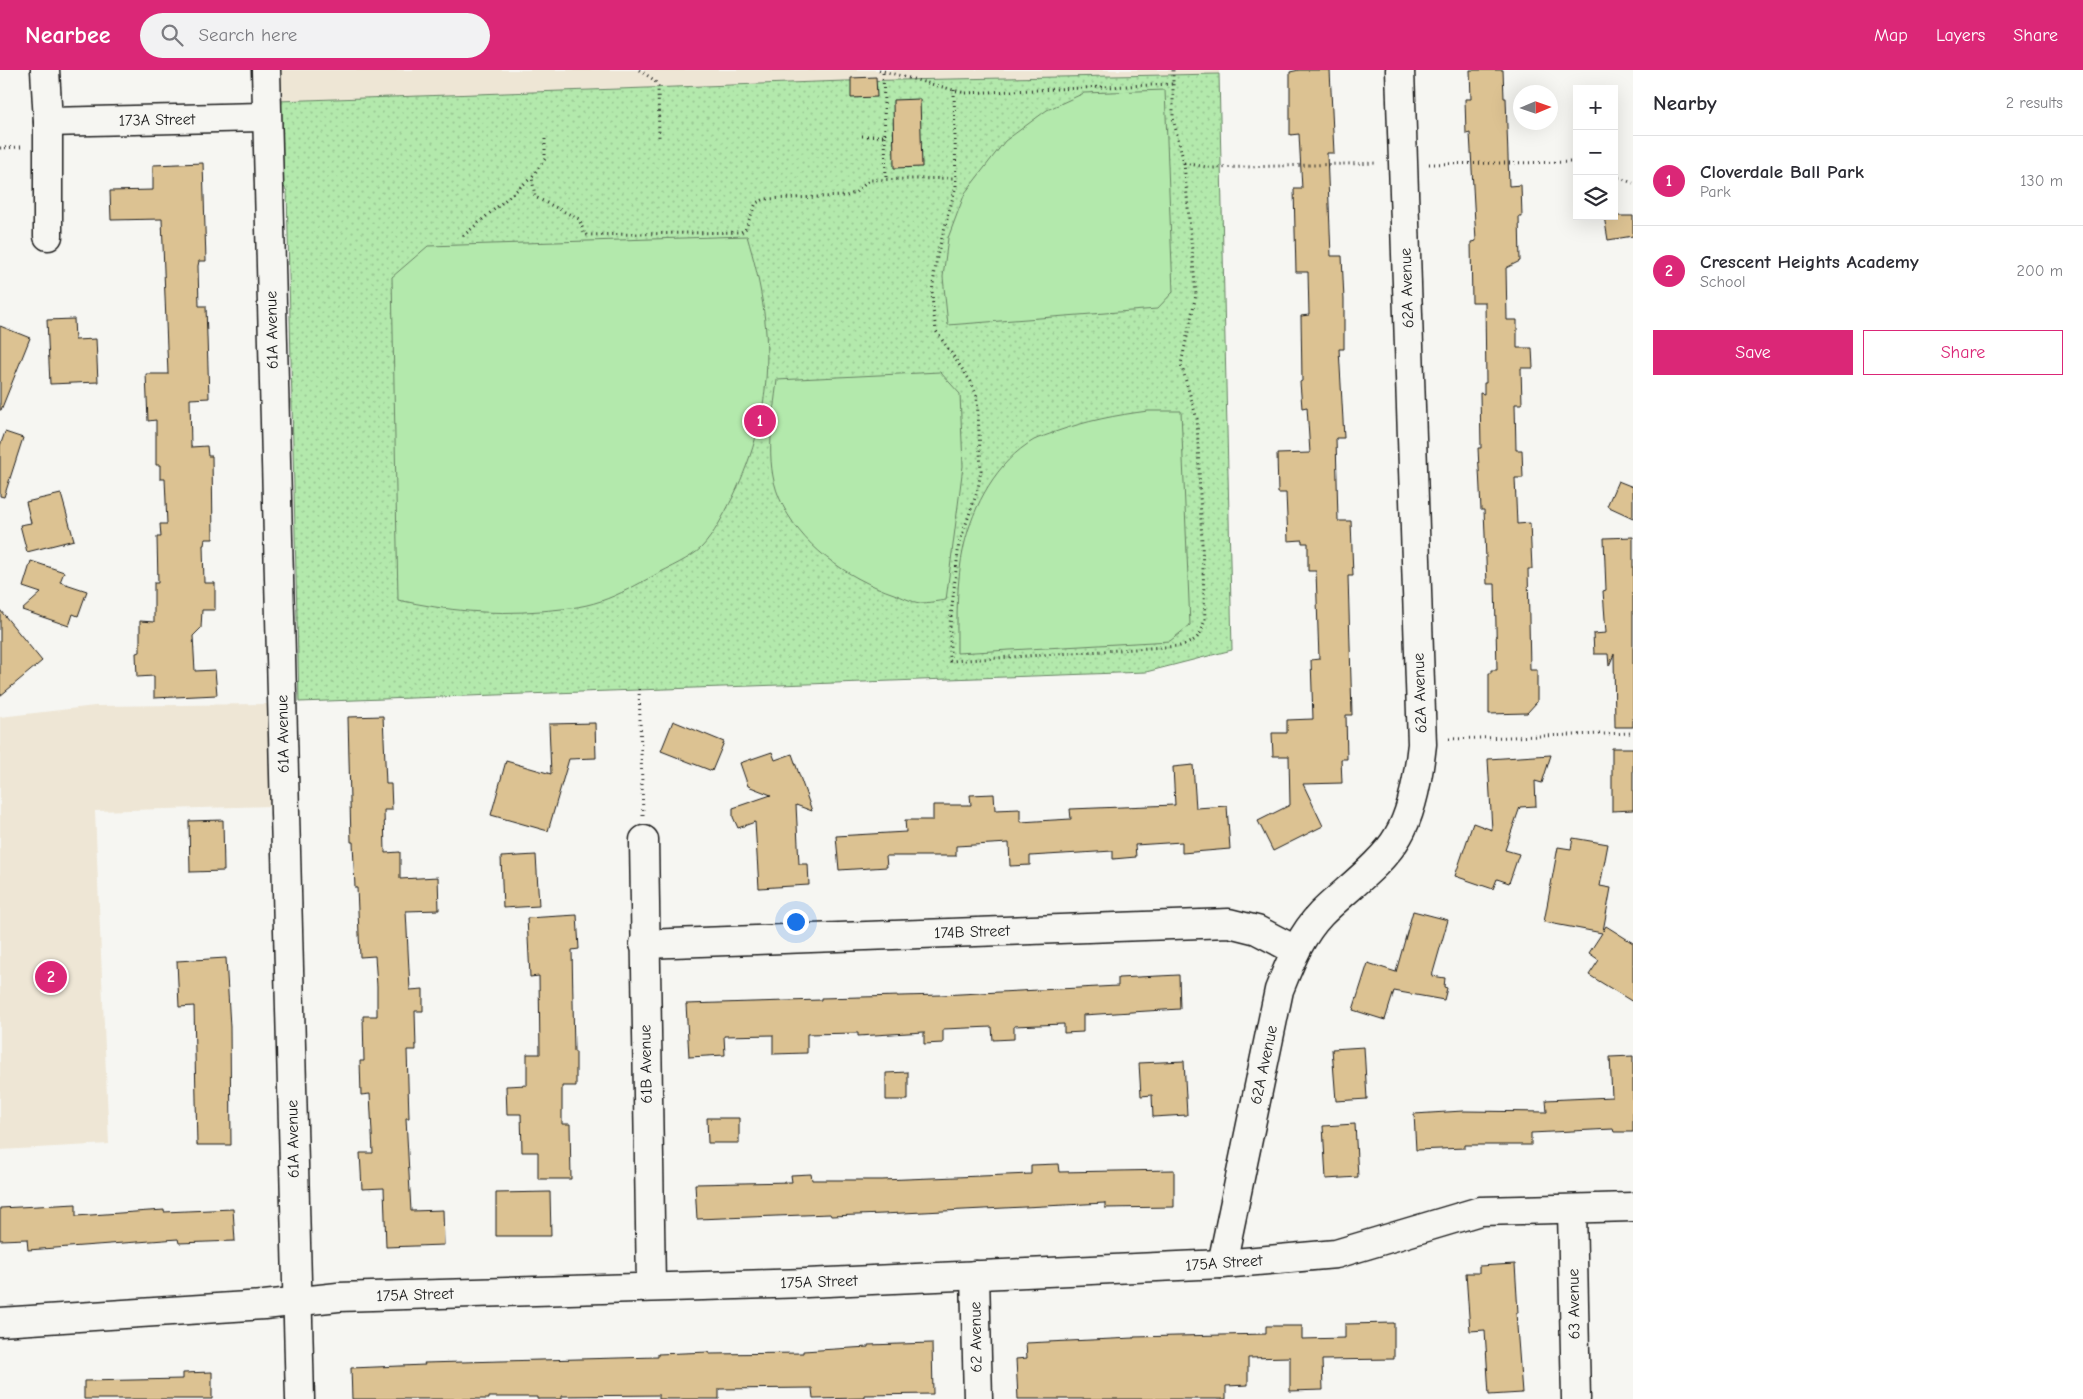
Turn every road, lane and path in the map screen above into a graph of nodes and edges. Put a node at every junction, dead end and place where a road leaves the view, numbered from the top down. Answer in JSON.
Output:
{"nodes":[{"id":1,"x":45,"y":70,"type":"edge"},
{"id":2,"x":266,"y":70,"type":"edge"},
{"id":3,"x":639,"y":70,"type":"edge"},
{"id":4,"x":881,"y":70,"type":"edge"},
{"id":5,"x":1173,"y":70,"type":"edge"},
{"id":6,"x":1400,"y":70,"type":"edge"},
{"id":7,"x":1173,"y":84,"type":"junction"},
{"id":8,"x":954,"y":90,"type":"junction"},
{"id":9,"x":266,"y":117,"type":"junction"},
{"id":10,"x":48,"y":122,"type":"junction"},
{"id":11,"x":862,"y":136,"type":"dead end"},
{"id":12,"x":885,"y":136,"type":"junction"},
{"id":13,"x":660,"y":138,"type":"dead end"},
{"id":14,"x":545,"y":139,"type":"dead end"},
{"id":15,"x":24,"y":147,"type":"dead end"},
{"id":16,"x":0,"y":148,"type":"edge"},
{"id":17,"x":1573,"y":162,"type":"edge"},
{"id":18,"x":1184,"y":163,"type":"junction"},
{"id":19,"x":1378,"y":163,"type":"dead end"},
{"id":20,"x":1426,"y":164,"type":"dead end"},
{"id":21,"x":532,"y":177,"type":"junction"},
{"id":22,"x":956,"y":178,"type":"junction"},
{"id":23,"x":1618,"y":178,"type":"edge"},
{"id":24,"x":886,"y":180,"type":"junction"},
{"id":25,"x":1633,"y":184,"type":"edge"},
{"id":26,"x":48,"y":236,"type":"dead end"},
{"id":27,"x":463,"y":236,"type":"dead end"},
{"id":28,"x":639,"y":689,"type":"dead end"},
{"id":29,"x":1633,"y":733,"type":"edge"},
{"id":30,"x":1446,"y":740,"type":"dead end"},
{"id":31,"x":644,"y":840,"type":"joint"},
{"id":32,"x":644,"y":944,"type":"junction"},
{"id":33,"x":1295,"y":950,"type":"junction"},
{"id":34,"x":1633,"y":1207,"type":"edge"},
{"id":35,"x":1572,"y":1210,"type":"junction"},
{"id":36,"x":1222,"y":1264,"type":"junction"},
{"id":37,"x":975,"y":1275,"type":"junction"},
{"id":38,"x":651,"y":1287,"type":"junction"},
{"id":39,"x":298,"y":1302,"type":"junction"},
{"id":40,"x":0,"y":1322,"type":"edge"},
{"id":41,"x":300,"y":1399,"type":"edge"},
{"id":42,"x":978,"y":1399,"type":"edge"},
{"id":43,"x":1576,"y":1399,"type":"edge"}],
"edges":[{"from":1,"to":10,"type":"street"},
{"from":2,"to":9,"type":"street","name":"61A Avenue"},
{"from":3,"to":13,"type":"path"},
{"from":4,"to":8,"type":"path"},
{"from":4,"to":12,"type":"path"},
{"from":5,"to":7,"type":"path"},
{"from":6,"to":33,"type":"street","name":"62A Avenue"},
{"from":7,"to":8,"type":"path"},
{"from":7,"to":18,"type":"path"},
{"from":8,"to":22,"type":"path"},
{"from":9,"to":10,"type":"street","name":"173A Street"},
{"from":9,"to":39,"type":"street","name":"61A Avenue"},
{"from":10,"to":26,"type":"street"},
{"from":11,"to":12,"type":"path"},
{"from":12,"to":24,"type":"path"},
{"from":14,"to":21,"type":"path"},
{"from":15,"to":16,"type":"path"},
{"from":17,"to":20,"type":"path"},
{"from":18,"to":19,"type":"path"},
{"from":18,"to":22,"type":"path"},
{"from":21,"to":24,"type":"path"},
{"from":21,"to":27,"type":"path"},
{"from":22,"to":24,"type":"path"},
{"from":23,"to":25,"type":"path"},
{"from":28,"to":31,"type":"path"},
{"from":29,"to":30,"type":"path"},
{"from":31,"to":32,"type":"street","name":"61B Avenue"},
{"from":32,"to":33,"type":"street","name":"174B Street"},
{"from":32,"to":38,"type":"street","name":"61B Avenue"},
{"from":33,"to":36,"type":"street","name":"62A Avenue"},
{"from":34,"to":35,"type":"street","name":"175A Street"},
{"from":35,"to":36,"type":"street","name":"175A Street"},
{"from":35,"to":43,"type":"street","name":"63 Avenue"},
{"from":36,"to":37,"type":"street","name":"175A Street"},
{"from":37,"to":38,"type":"street","name":"175A Street"},
{"from":37,"to":42,"type":"street","name":"62 Avenue"},
{"from":38,"to":39,"type":"street","name":"175A Street"},
{"from":39,"to":40,"type":"street","name":"175A Street"},
{"from":39,"to":41,"type":"street","name":"61A Avenue"}]}
